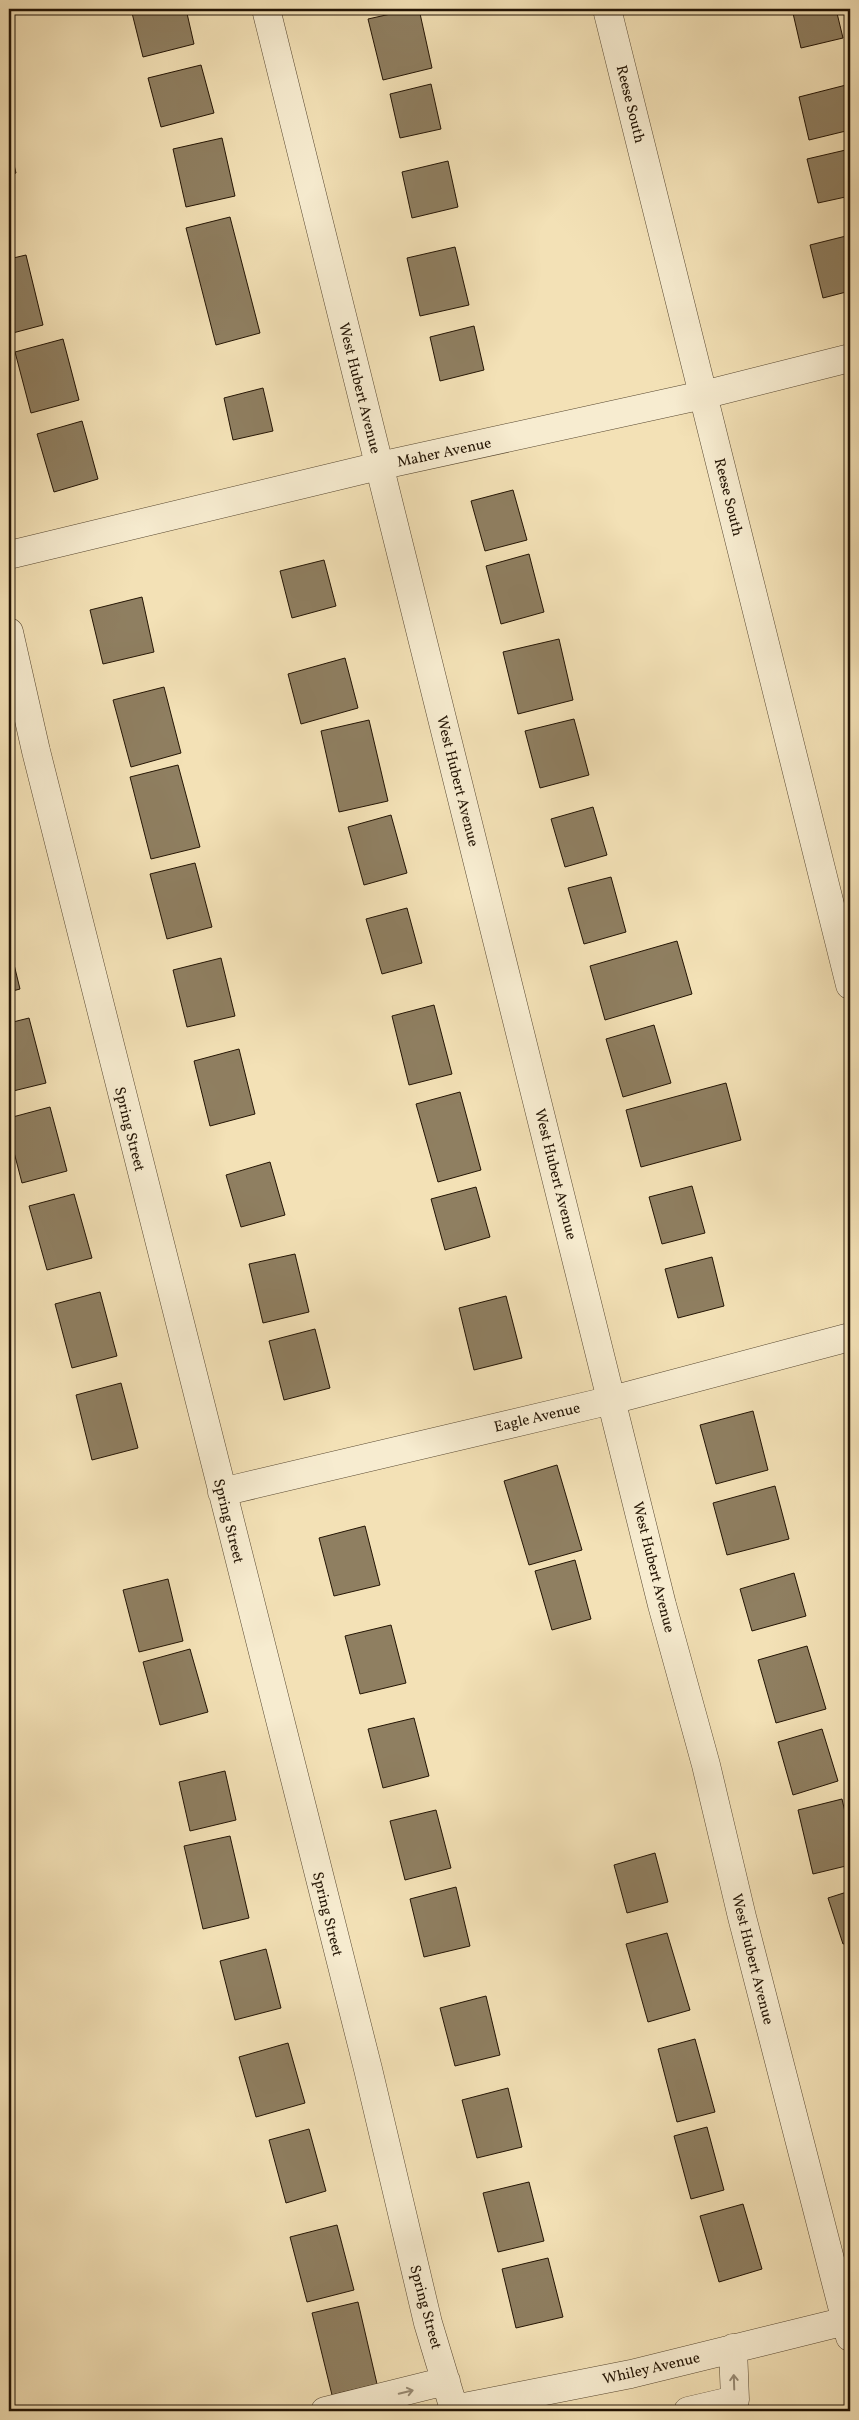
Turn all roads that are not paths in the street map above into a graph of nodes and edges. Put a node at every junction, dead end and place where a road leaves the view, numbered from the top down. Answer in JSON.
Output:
{"nodes":[{"id":1,"x":266,"y":9,"type":"edge"},
{"id":2,"x":608,"y":9,"type":"edge"},
{"id":3,"x":850,"y":358,"type":"edge"},
{"id":4,"x":704,"y":395,"type":"junction"},
{"id":5,"x":379,"y":466,"type":"junction"},
{"id":6,"x":9,"y":555,"type":"edge"},
{"id":7,"x":9,"y":632,"type":"edge"},
{"id":8,"x":850,"y":985,"type":"edge"},
{"id":9,"x":850,"y":1337,"type":"edge"},
{"id":10,"x":612,"y":1400,"type":"junction"},
{"id":11,"x":222,"y":1492,"type":"junction"},
{"id":12,"x":848,"y":2329,"type":"edge"},
{"id":13,"x":734,"y":2348,"type":"junction"},
{"id":14,"x":446,"y":2381,"type":"junction"},
{"id":15,"x":506,"y":2405,"type":"edge"},
{"id":16,"x":454,"y":2410,"type":"joint"},
{"id":17,"x":325,"y":2411,"type":"edge"},
{"id":18,"x":688,"y":2411,"type":"edge"}],
"edges":[{"from":1,"to":5,"type":"street","name":"West Hubert Avenue"},
{"from":2,"to":4,"type":"street","name":"Reese South"},
{"from":3,"to":4,"type":"street","name":"Maher Avenue"},
{"from":4,"to":5,"type":"street","name":"Maher Avenue"},
{"from":4,"to":8,"type":"street","name":"Reese South"},
{"from":5,"to":6,"type":"street","name":"Maher Avenue"},
{"from":5,"to":10,"type":"street","name":"West Hubert Avenue"},
{"from":7,"to":11,"type":"street","name":"Spring Street"},
{"from":9,"to":10,"type":"street","name":"Eagle Avenue"},
{"from":10,"to":11,"type":"street","name":"Eagle Avenue"},
{"from":10,"to":12,"type":"street","name":"West Hubert Avenue"},
{"from":11,"to":14,"type":"street","name":"Spring Street"},
{"from":12,"to":13,"type":"street","name":"Whiley Avenue"},
{"from":13,"to":15,"type":"street","name":"Whiley Avenue"},
{"from":18,"to":13,"type":"street","one_way":true},
{"from":14,"to":16,"type":"street","name":"Spring Street"},
{"from":17,"to":14,"type":"street","one_way":true},
{"from":15,"to":16,"type":"street","name":"Whiley Avenue"}]}
